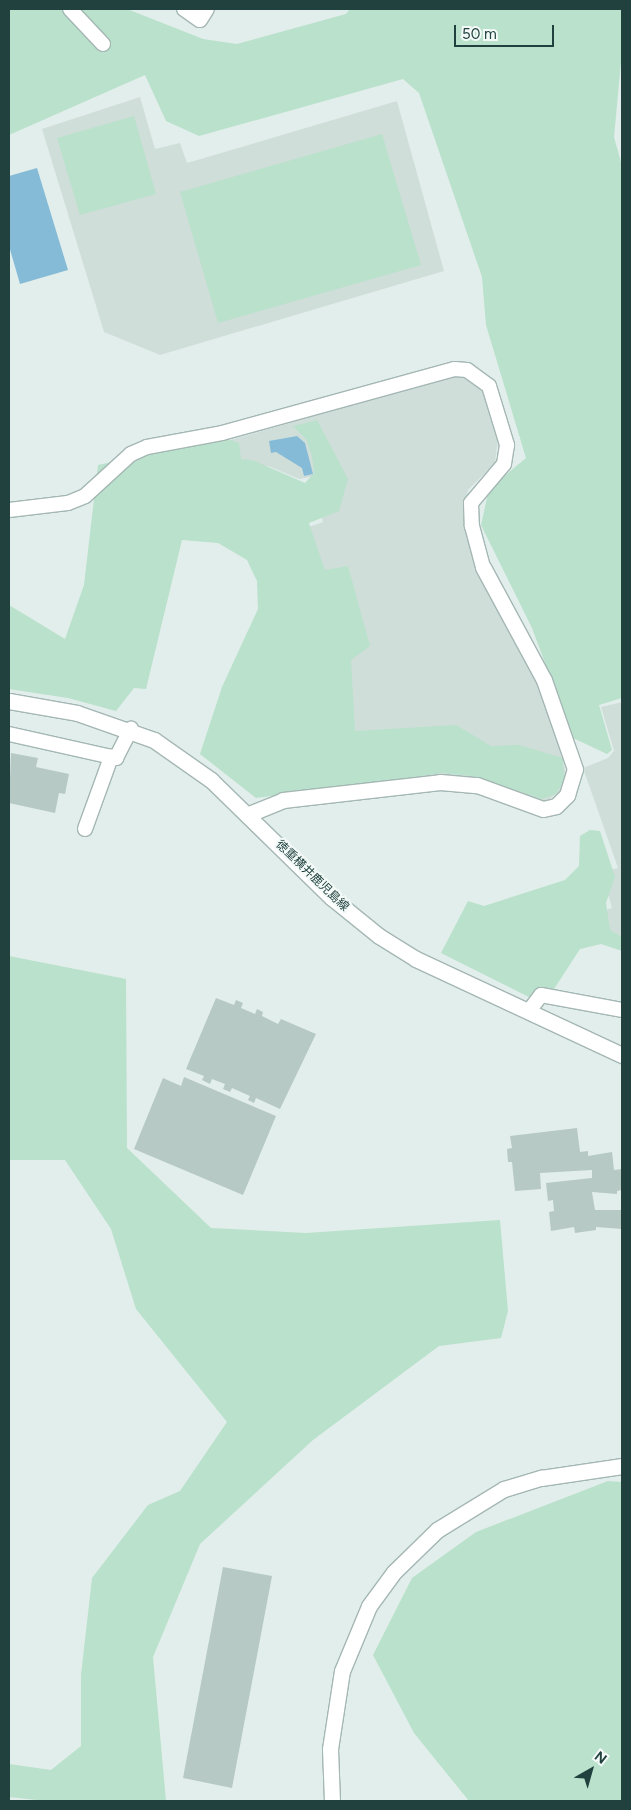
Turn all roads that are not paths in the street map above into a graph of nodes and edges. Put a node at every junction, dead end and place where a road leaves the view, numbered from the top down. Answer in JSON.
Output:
{"nodes":[{"id":1,"x":70,"y":9,"type":"edge"},
{"id":2,"x":184,"y":9,"type":"edge"},
{"id":3,"x":207,"y":9,"type":"edge"},
{"id":4,"x":103,"y":44,"type":"dead end"},
{"id":5,"x":9,"y":510,"type":"edge"},
{"id":6,"x":483,"y":567,"type":"joint"},
{"id":7,"x":9,"y":701,"type":"edge"},
{"id":8,"x":131,"y":730,"type":"junction"},
{"id":9,"x":9,"y":734,"type":"edge"},
{"id":10,"x":111,"y":757,"type":"junction"},
{"id":11,"x":249,"y":814,"type":"junction"},
{"id":12,"x":85,"y":829,"type":"dead end"},
{"id":13,"x":622,"y":1010,"type":"edge"},
{"id":14,"x":529,"y":1011,"type":"junction"},
{"id":15,"x":622,"y":1055,"type":"edge"},
{"id":16,"x":622,"y":1466,"type":"edge"},
{"id":17,"x":332,"y":1801,"type":"edge"}],
"edges":[{"from":1,"to":4,"type":"street"},
{"from":2,"to":3,"type":"street"},
{"from":5,"to":6,"type":"street"},
{"from":6,"to":11,"type":"street"},
{"from":7,"to":8,"type":"street","name":"徳重横井鹿児島線"},
{"from":8,"to":10,"type":"street"},
{"from":8,"to":11,"type":"street","name":"徳重横井鹿児島線"},
{"from":9,"to":10,"type":"street"},
{"from":10,"to":12,"type":"street"},
{"from":11,"to":14,"type":"street","name":"徳重横井鹿児島線"},
{"from":13,"to":14,"type":"street"},
{"from":14,"to":15,"type":"street","name":"徳重横井鹿児島線"},
{"from":16,"to":17,"type":"street"}]}
